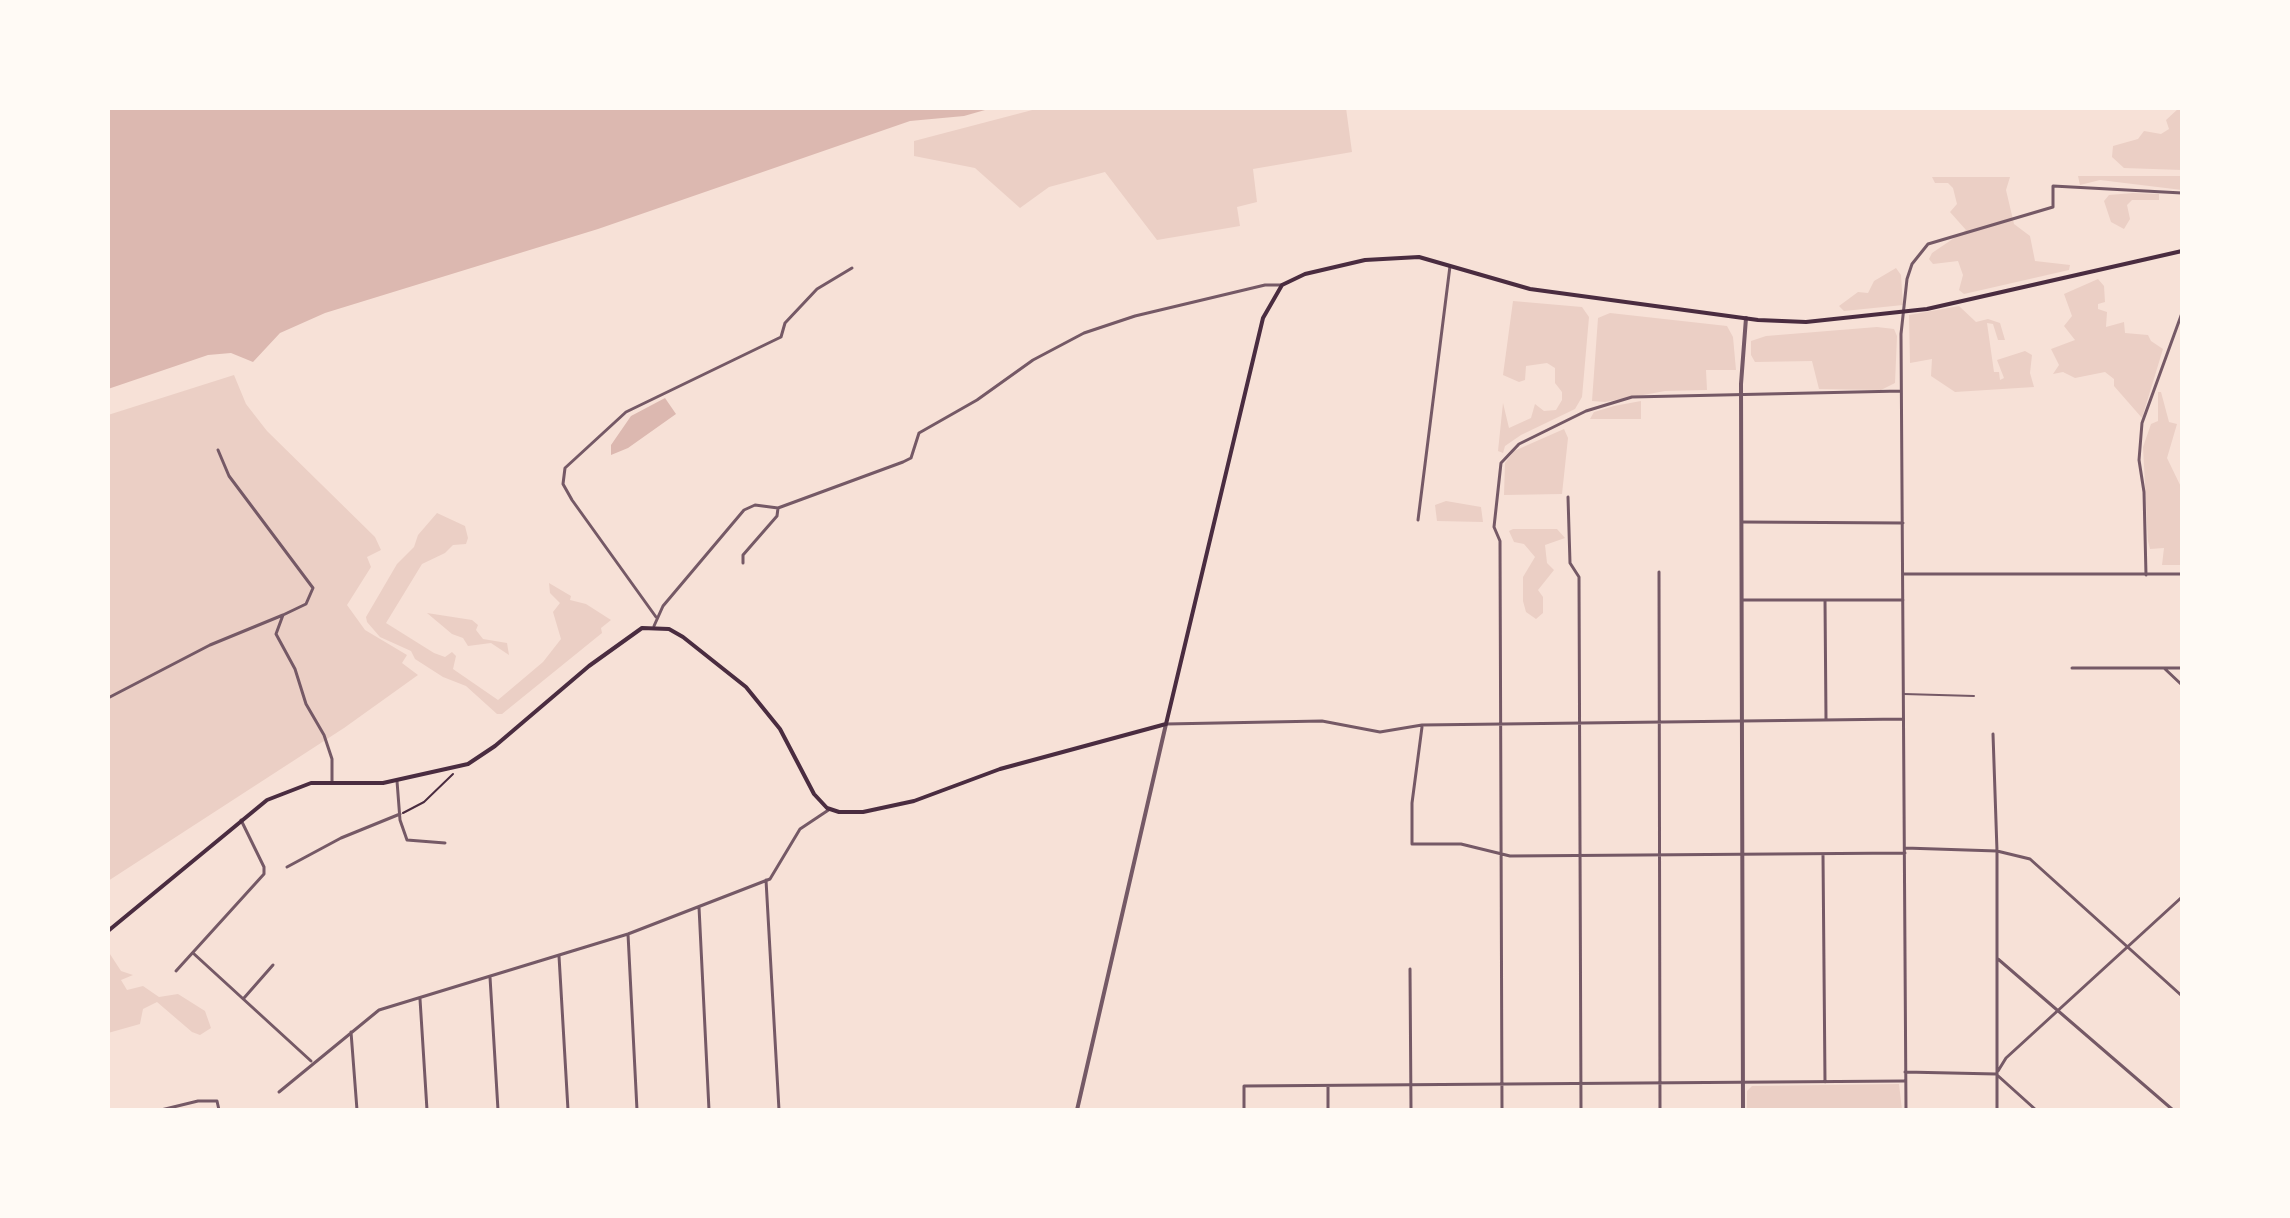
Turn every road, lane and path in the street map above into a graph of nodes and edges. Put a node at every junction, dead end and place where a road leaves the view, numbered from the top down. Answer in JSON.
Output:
{"nodes":[{"id":1,"x":2182,"y":193,"type":"edge"},
{"id":2,"x":2182,"y":251,"type":"edge"},
{"id":3,"x":1450,"y":266,"type":"junction"},
{"id":4,"x":852,"y":268,"type":"dead end"},
{"id":5,"x":1282,"y":285,"type":"junction"},
{"id":6,"x":1905,"y":312,"type":"junction"},
{"id":7,"x":2182,"y":313,"type":"edge"},
{"id":8,"x":1746,"y":318,"type":"junction"},
{"id":9,"x":1902,"y":391,"type":"junction"},
{"id":10,"x":1741,"y":394,"type":"junction"},
{"id":11,"x":218,"y":450,"type":"dead end"},
{"id":12,"x":1568,"y":497,"type":"dead end"},
{"id":13,"x":778,"y":508,"type":"junction"},
{"id":14,"x":1418,"y":520,"type":"dead end"},
{"id":15,"x":1741,"y":522,"type":"junction"},
{"id":16,"x":1903,"y":523,"type":"junction"},
{"id":17,"x":743,"y":563,"type":"dead end"},
{"id":18,"x":1659,"y":572,"type":"dead end"},
{"id":19,"x":1903,"y":574,"type":"junction"},
{"id":20,"x":2182,"y":574,"type":"edge"},
{"id":21,"x":2146,"y":575,"type":"junction"},
{"id":22,"x":1742,"y":600,"type":"junction"},
{"id":23,"x":1825,"y":600,"type":"junction"},
{"id":24,"x":1903,"y":600,"type":"junction"},
{"id":25,"x":283,"y":615,"type":"junction"},
{"id":26,"x":656,"y":617,"type":"junction"},
{"id":27,"x":654,"y":626,"type":"junction"},
{"id":28,"x":2072,"y":668,"type":"dead end"},
{"id":29,"x":2163,"y":668,"type":"junction"},
{"id":30,"x":2182,"y":668,"type":"edge"},
{"id":31,"x":2182,"y":685,"type":"edge"},
{"id":32,"x":1904,"y":694,"type":"junction"},
{"id":33,"x":1974,"y":696,"type":"dead end"},
{"id":34,"x":108,"y":698,"type":"edge"},
{"id":35,"x":1903,"y":719,"type":"junction"},
{"id":36,"x":1826,"y":720,"type":"junction"},
{"id":37,"x":1743,"y":723,"type":"junction"},
{"id":38,"x":1166,"y":724,"type":"junction"},
{"id":39,"x":1658,"y":724,"type":"junction"},
{"id":40,"x":1422,"y":725,"type":"junction"},
{"id":41,"x":1501,"y":725,"type":"junction"},
{"id":42,"x":1579,"y":725,"type":"junction"},
{"id":43,"x":1993,"y":734,"type":"dead end"},
{"id":44,"x":455,"y":769,"type":"junction"},
{"id":45,"x":397,"y":781,"type":"junction"},
{"id":46,"x":332,"y":782,"type":"junction"},
{"id":47,"x":830,"y":809,"type":"junction"},
{"id":48,"x":400,"y":814,"type":"junction"},
{"id":49,"x":241,"y":820,"type":"junction"},
{"id":50,"x":445,"y":843,"type":"dead end"},
{"id":51,"x":1905,"y":851,"type":"junction"},
{"id":52,"x":1997,"y":851,"type":"junction"},
{"id":53,"x":1502,"y":853,"type":"junction"},
{"id":54,"x":1579,"y":855,"type":"junction"},
{"id":55,"x":1657,"y":855,"type":"junction"},
{"id":56,"x":1743,"y":855,"type":"junction"},
{"id":57,"x":1823,"y":855,"type":"junction"},
{"id":58,"x":287,"y":867,"type":"dead end"},
{"id":59,"x":768,"y":880,"type":"junction"},
{"id":60,"x":2182,"y":897,"type":"edge"},
{"id":61,"x":699,"y":907,"type":"junction"},
{"id":62,"x":108,"y":931,"type":"edge"},
{"id":63,"x":628,"y":934,"type":"junction"},
{"id":64,"x":2127,"y":947,"type":"junction"},
{"id":65,"x":193,"y":953,"type":"junction"},
{"id":66,"x":559,"y":956,"type":"junction"},
{"id":67,"x":1998,"y":959,"type":"junction"},
{"id":68,"x":273,"y":965,"type":"dead end"},
{"id":69,"x":1410,"y":969,"type":"dead end"},
{"id":70,"x":176,"y":971,"type":"dead end"},
{"id":71,"x":490,"y":977,"type":"junction"},
{"id":72,"x":2182,"y":996,"type":"edge"},
{"id":73,"x":243,"y":999,"type":"junction"},
{"id":74,"x":420,"y":999,"type":"junction"},
{"id":75,"x":2059,"y":1009,"type":"junction"},
{"id":76,"x":351,"y":1032,"type":"junction"},
{"id":77,"x":313,"y":1062,"type":"junction"},
{"id":78,"x":1905,"y":1072,"type":"junction"},
{"id":79,"x":1996,"y":1074,"type":"junction"},
{"id":80,"x":1906,"y":1081,"type":"junction"},
{"id":81,"x":1743,"y":1082,"type":"junction"},
{"id":82,"x":1825,"y":1082,"type":"junction"},
{"id":83,"x":1581,"y":1083,"type":"junction"},
{"id":84,"x":1660,"y":1083,"type":"junction"},
{"id":85,"x":1502,"y":1084,"type":"junction"},
{"id":86,"x":1328,"y":1085,"type":"junction"},
{"id":87,"x":1411,"y":1085,"type":"junction"},
{"id":88,"x":279,"y":1092,"type":"dead end"},
{"id":89,"x":161,"y":1110,"type":"edge"},
{"id":90,"x":219,"y":1110,"type":"edge"},
{"id":91,"x":357,"y":1110,"type":"edge"},
{"id":92,"x":427,"y":1110,"type":"edge"},
{"id":93,"x":498,"y":1110,"type":"edge"},
{"id":94,"x":568,"y":1110,"type":"edge"},
{"id":95,"x":637,"y":1110,"type":"edge"},
{"id":96,"x":709,"y":1110,"type":"edge"},
{"id":97,"x":779,"y":1110,"type":"edge"},
{"id":98,"x":1077,"y":1110,"type":"edge"},
{"id":99,"x":1244,"y":1110,"type":"edge"},
{"id":100,"x":1328,"y":1110,"type":"edge"},
{"id":101,"x":1411,"y":1110,"type":"edge"},
{"id":102,"x":1502,"y":1110,"type":"edge"},
{"id":103,"x":1581,"y":1110,"type":"edge"},
{"id":104,"x":1660,"y":1110,"type":"edge"},
{"id":105,"x":1743,"y":1110,"type":"edge"},
{"id":106,"x":1906,"y":1110,"type":"edge"},
{"id":107,"x":1997,"y":1110,"type":"edge"},
{"id":108,"x":2036,"y":1110,"type":"edge"},
{"id":109,"x":2173,"y":1110,"type":"edge"}],
"edges":[{"from":1,"to":6,"type":"street"},
{"from":2,"to":6,"type":"main road"},
{"from":3,"to":5,"type":"main road"},
{"from":3,"to":8,"type":"main road"},
{"from":3,"to":14,"type":"street"},
{"from":4,"to":26,"type":"street"},
{"from":5,"to":13,"type":"street"},
{"from":5,"to":38,"type":"main road"},
{"from":6,"to":8,"type":"main road"},
{"from":6,"to":9,"type":"street"},
{"from":7,"to":21,"type":"street"},
{"from":8,"to":10,"type":"street"},
{"from":9,"to":10,"type":"street"},
{"from":9,"to":16,"type":"street"},
{"from":10,"to":15,"type":"street"},
{"from":10,"to":41,"type":"street"},
{"from":11,"to":25,"type":"street"},
{"from":12,"to":42,"type":"street"},
{"from":13,"to":17,"type":"street"},
{"from":13,"to":26,"type":"street"},
{"from":15,"to":16,"type":"street"},
{"from":15,"to":22,"type":"street"},
{"from":16,"to":19,"type":"street"},
{"from":18,"to":39,"type":"street"},
{"from":19,"to":21,"type":"street"},
{"from":19,"to":24,"type":"street"},
{"from":20,"to":21,"type":"street"},
{"from":22,"to":23,"type":"street"},
{"from":22,"to":37,"type":"street"},
{"from":23,"to":24,"type":"street"},
{"from":23,"to":36,"type":"street"},
{"from":24,"to":32,"type":"street"},
{"from":25,"to":34,"type":"street"},
{"from":25,"to":46,"type":"street"},
{"from":26,"to":27,"type":"street"},
{"from":27,"to":44,"type":"main road"},
{"from":27,"to":47,"type":"main road"},
{"from":28,"to":29,"type":"street"},
{"from":29,"to":30,"type":"street"},
{"from":29,"to":31,"type":"street"},
{"from":32,"to":33,"type":"lane"},
{"from":32,"to":35,"type":"street"},
{"from":35,"to":36,"type":"street"},
{"from":35,"to":51,"type":"street"},
{"from":36,"to":37,"type":"street"},
{"from":37,"to":39,"type":"street"},
{"from":37,"to":56,"type":"street"},
{"from":38,"to":40,"type":"street"},
{"from":38,"to":47,"type":"main road"},
{"from":38,"to":98,"type":"street"},
{"from":39,"to":42,"type":"street"},
{"from":39,"to":55,"type":"street"},
{"from":40,"to":41,"type":"street"},
{"from":40,"to":53,"type":"street"},
{"from":41,"to":42,"type":"street"},
{"from":41,"to":53,"type":"street"},
{"from":42,"to":54,"type":"street"},
{"from":43,"to":52,"type":"street"},
{"from":44,"to":45,"type":"main road"},
{"from":44,"to":48,"type":"path"},
{"from":45,"to":46,"type":"main road"},
{"from":45,"to":48,"type":"street"},
{"from":46,"to":49,"type":"main road"},
{"from":47,"to":59,"type":"street"},
{"from":48,"to":50,"type":"street"},
{"from":48,"to":58,"type":"street"},
{"from":49,"to":62,"type":"main road"},
{"from":49,"to":65,"type":"street"},
{"from":51,"to":52,"type":"street"},
{"from":51,"to":57,"type":"street"},
{"from":51,"to":78,"type":"street"},
{"from":52,"to":64,"type":"street"},
{"from":52,"to":67,"type":"street"},
{"from":53,"to":54,"type":"street"},
{"from":53,"to":85,"type":"street"},
{"from":54,"to":55,"type":"street"},
{"from":54,"to":83,"type":"street"},
{"from":55,"to":56,"type":"street"},
{"from":55,"to":84,"type":"street"},
{"from":56,"to":57,"type":"street"},
{"from":56,"to":81,"type":"street"},
{"from":57,"to":82,"type":"street"},
{"from":59,"to":61,"type":"street"},
{"from":59,"to":97,"type":"street"},
{"from":60,"to":64,"type":"street"},
{"from":61,"to":63,"type":"street"},
{"from":61,"to":96,"type":"street"},
{"from":63,"to":66,"type":"street"},
{"from":63,"to":95,"type":"street"},
{"from":64,"to":72,"type":"street"},
{"from":64,"to":75,"type":"street"},
{"from":65,"to":70,"type":"street"},
{"from":65,"to":73,"type":"street"},
{"from":66,"to":71,"type":"street"},
{"from":66,"to":94,"type":"street"},
{"from":67,"to":75,"type":"street"},
{"from":67,"to":79,"type":"street"},
{"from":68,"to":73,"type":"street"},
{"from":69,"to":87,"type":"street"},
{"from":71,"to":74,"type":"street"},
{"from":71,"to":93,"type":"street"},
{"from":73,"to":77,"type":"street"},
{"from":74,"to":76,"type":"street"},
{"from":74,"to":92,"type":"street"},
{"from":75,"to":79,"type":"street"},
{"from":75,"to":109,"type":"street"},
{"from":76,"to":77,"type":"street"},
{"from":76,"to":91,"type":"street"},
{"from":77,"to":88,"type":"street"},
{"from":78,"to":79,"type":"street"},
{"from":78,"to":80,"type":"street"},
{"from":79,"to":107,"type":"street"},
{"from":79,"to":108,"type":"street"},
{"from":80,"to":82,"type":"street"},
{"from":80,"to":106,"type":"street"},
{"from":81,"to":82,"type":"street"},
{"from":81,"to":84,"type":"street"},
{"from":81,"to":105,"type":"street"},
{"from":83,"to":84,"type":"street"},
{"from":83,"to":85,"type":"street"},
{"from":83,"to":103,"type":"street"},
{"from":84,"to":104,"type":"street"},
{"from":85,"to":87,"type":"street"},
{"from":85,"to":102,"type":"street"},
{"from":86,"to":87,"type":"street"},
{"from":86,"to":99,"type":"street"},
{"from":86,"to":100,"type":"street"},
{"from":87,"to":101,"type":"street"},
{"from":89,"to":90,"type":"street"}]}
